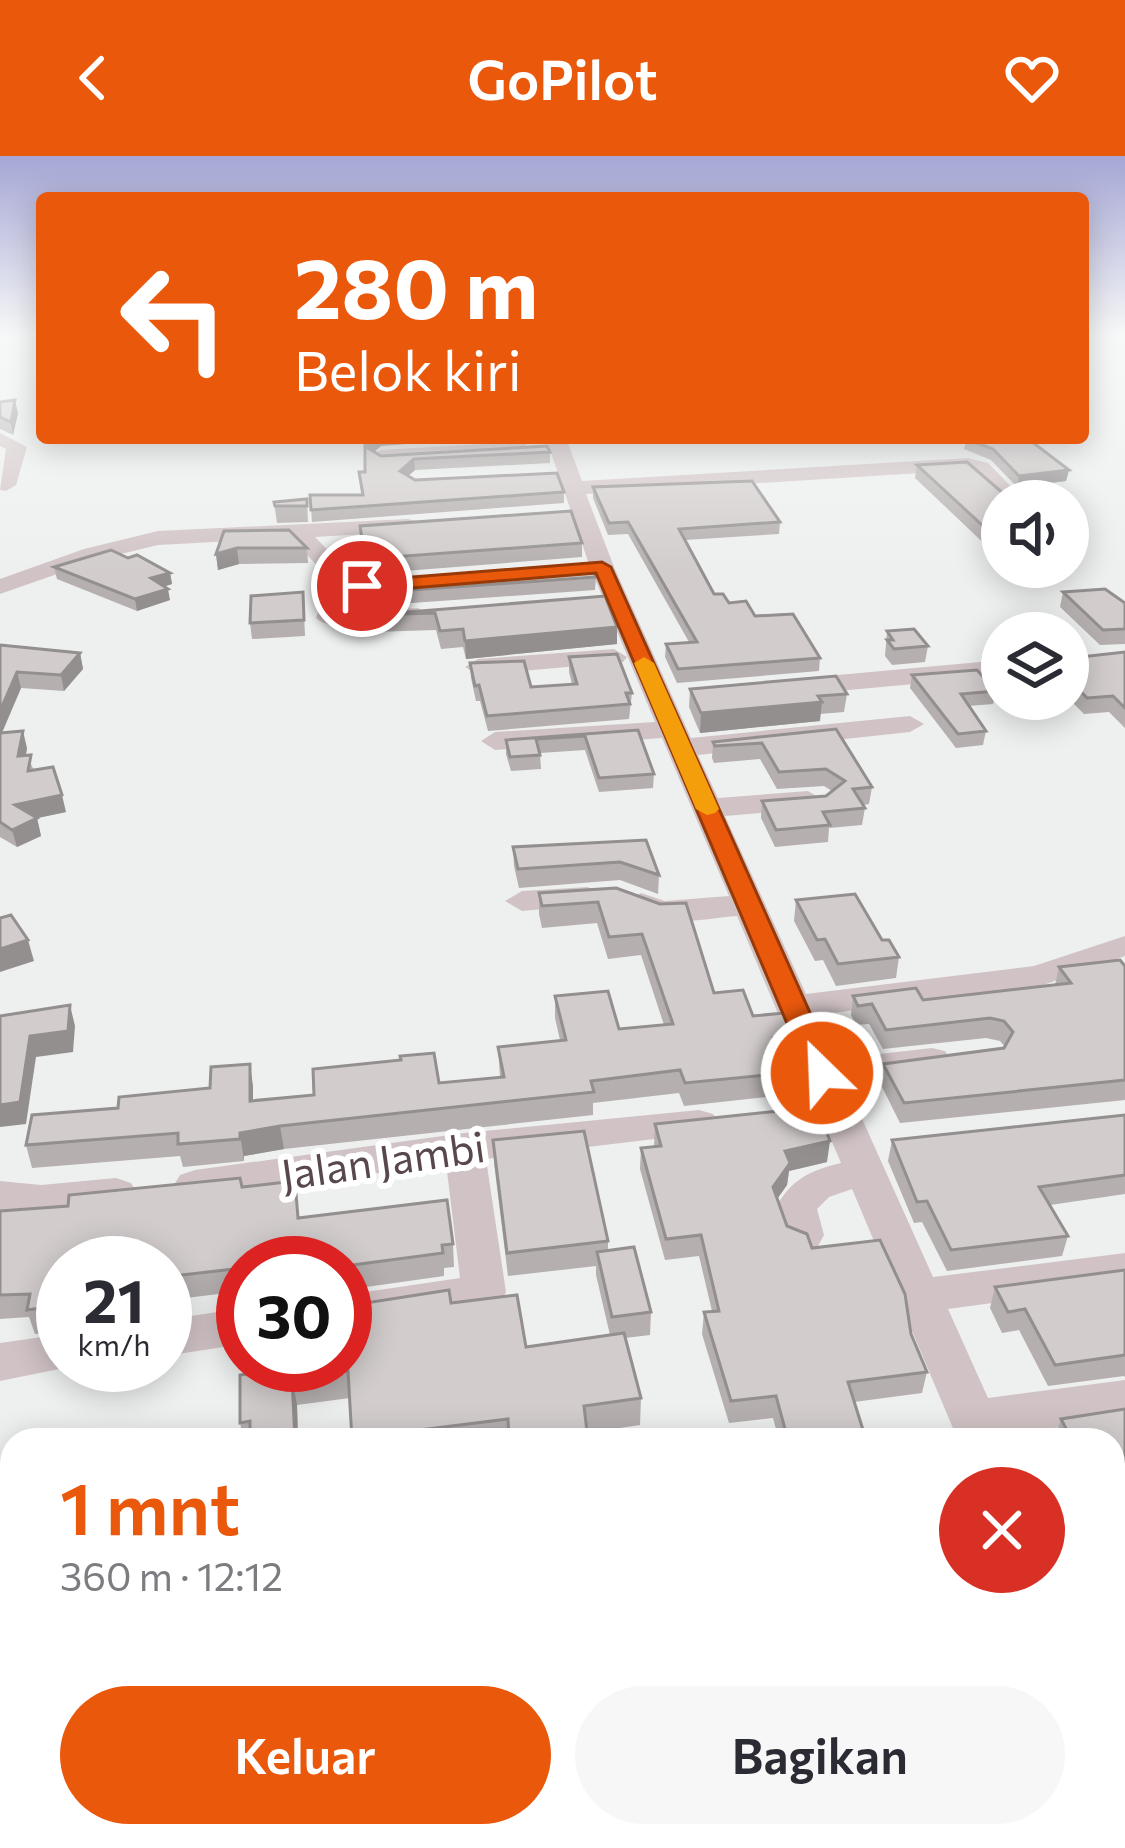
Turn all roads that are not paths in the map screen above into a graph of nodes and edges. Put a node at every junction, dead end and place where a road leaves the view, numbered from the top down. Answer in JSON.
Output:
{"nodes":[{"id":1,"x":0,"y":439,"type":"edge"},
{"id":2,"x":381,"y":456,"type":"edge"},
{"id":3,"x":994,"y":480,"type":"edge"},
{"id":4,"x":566,"y":481,"type":"edge"},
{"id":5,"x":38,"y":484,"type":"dead end"},
{"id":6,"x":3,"y":485,"type":"edge"},
{"id":7,"x":686,"y":498,"type":"edge"},
{"id":8,"x":441,"y":524,"type":"edge"},
{"id":9,"x":299,"y":534,"type":"junction"},
{"id":10,"x":450,"y":579,"type":"edge"},
{"id":11,"x":0,"y":587,"type":"edge"},
{"id":12,"x":334,"y":599,"type":"dead end"},
{"id":13,"x":455,"y":612,"type":"edge"},
{"id":14,"x":640,"y":655,"type":"junction"},
{"id":15,"x":474,"y":667,"type":"edge"},
{"id":16,"x":981,"y":670,"type":"edge"},
{"id":17,"x":776,"y":688,"type":"edge"},
{"id":18,"x":674,"y":717,"type":"junction"},
{"id":19,"x":910,"y":724,"type":"dead end"},
{"id":20,"x":495,"y":741,"type":"dead end"},
{"id":21,"x":824,"y":799,"type":"edge"},
{"id":22,"x":707,"y":808,"type":"junction"},
{"id":23,"x":522,"y":901,"type":"dead end"},
{"id":24,"x":749,"y":905,"type":"junction"},
{"id":25,"x":1125,"y":946,"type":"edge"},
{"id":26,"x":793,"y":1006,"type":"junction"},
{"id":27,"x":963,"y":1057,"type":"edge"},
{"id":28,"x":830,"y":1090,"type":"junction"},
{"id":29,"x":791,"y":1113,"type":"edge"},
{"id":30,"x":744,"y":1118,"type":"edge"},
{"id":31,"x":899,"y":1141,"type":"edge"},
{"id":32,"x":464,"y":1147,"type":"junction"},
{"id":33,"x":860,"y":1159,"type":"junction"},
{"id":34,"x":0,"y":1197,"type":"edge"},
{"id":35,"x":803,"y":1235,"type":"edge"},
{"id":36,"x":1125,"y":1269,"type":"edge"},
{"id":37,"x":920,"y":1296,"type":"junction"},
{"id":38,"x":372,"y":1308,"type":"edge"},
{"id":39,"x":36,"y":1356,"type":"edge"},
{"id":40,"x":0,"y":1362,"type":"edge"},
{"id":41,"x":1125,"y":1399,"type":"edge"},
{"id":42,"x":977,"y":1428,"type":"edge"},
{"id":43,"x":987,"y":1428,"type":"edge"}],
"edges":[{"from":1,"to":6,"type":"street"},
{"from":2,"to":4,"type":"street"},
{"from":3,"to":4,"type":"street"},
{"from":4,"to":7,"type":"street"},
{"from":4,"to":14,"type":"street"},
{"from":5,"to":6,"type":"street"},
{"from":8,"to":9,"type":"street"},
{"from":9,"to":10,"type":"street"},
{"from":9,"to":11,"type":"street"},
{"from":12,"to":13,"type":"street"},
{"from":14,"to":15,"type":"street"},
{"from":14,"to":18,"type":"street"},
{"from":16,"to":17,"type":"street"},
{"from":18,"to":19,"type":"street"},
{"from":18,"to":20,"type":"street"},
{"from":18,"to":22,"type":"street"},
{"from":21,"to":22,"type":"street"},
{"from":22,"to":24,"type":"street"},
{"from":23,"to":24,"type":"street"},
{"from":24,"to":26,"type":"street"},
{"from":25,"to":26,"type":"street"},
{"from":26,"to":28,"type":"street"},
{"from":27,"to":28,"type":"street"},
{"from":28,"to":29,"type":"street"},
{"from":28,"to":33,"type":"street"},
{"from":30,"to":32,"type":"street","name":"Jalan Jambi"},
{"from":31,"to":33,"type":"street"},
{"from":32,"to":34,"type":"street","name":"Jalan Jambi"},
{"from":32,"to":38,"type":"street"},
{"from":33,"to":35,"type":"street"},
{"from":33,"to":37,"type":"street"},
{"from":36,"to":37,"type":"street"},
{"from":37,"to":42,"type":"street"},
{"from":39,"to":40,"type":"street"},
{"from":41,"to":43,"type":"street"}]}
